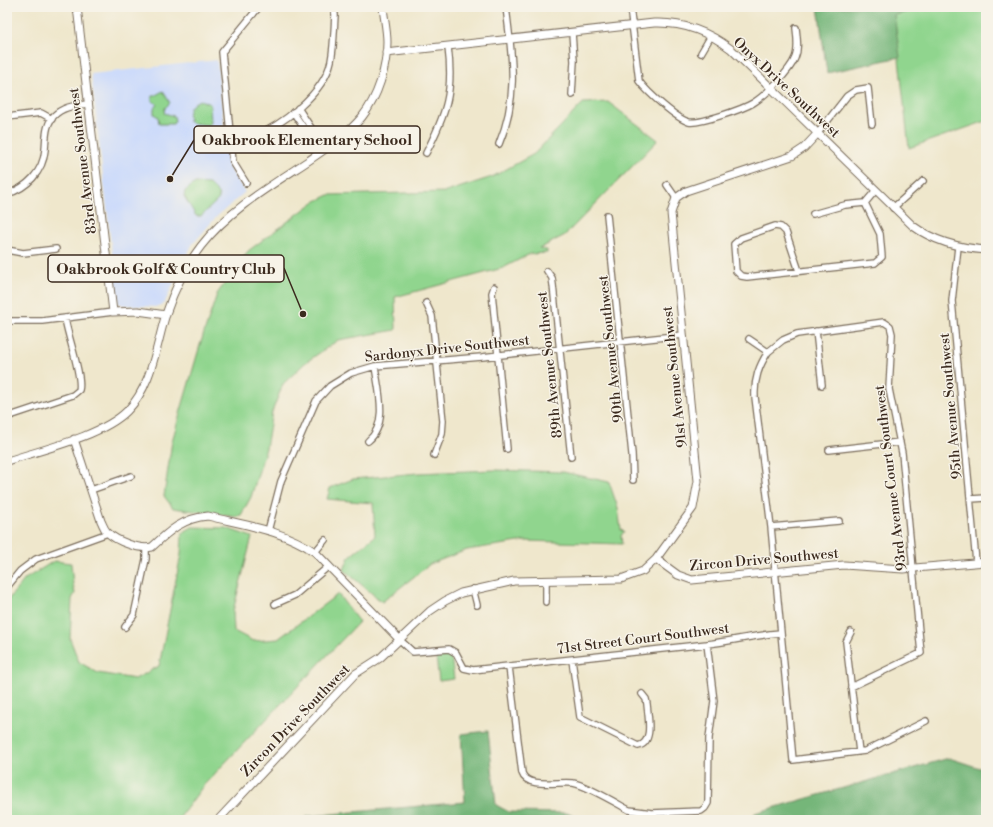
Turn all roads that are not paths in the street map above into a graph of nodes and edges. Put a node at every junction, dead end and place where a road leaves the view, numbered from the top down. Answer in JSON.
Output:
{"nodes":[{"id":1,"x":77,"y":7,"type":"edge"},
{"id":2,"x":258,"y":7,"type":"edge"},
{"id":3,"x":334,"y":7,"type":"edge"},
{"id":4,"x":383,"y":7,"type":"edge"},
{"id":5,"x":506,"y":7,"type":"edge"},
{"id":6,"x":630,"y":7,"type":"edge"},
{"id":7,"x":632,"y":26,"type":"junction"},
{"id":8,"x":796,"y":28,"type":"dead end"},
{"id":9,"x":572,"y":33,"type":"junction"},
{"id":10,"x":711,"y":36,"type":"junction"},
{"id":11,"x":510,"y":40,"type":"junction"},
{"id":12,"x":448,"y":47,"type":"junction"},
{"id":13,"x":701,"y":52,"type":"dead end"},
{"id":14,"x":386,"y":53,"type":"junction"},
{"id":15,"x":770,"y":87,"type":"junction"},
{"id":16,"x":572,"y":95,"type":"dead end"},
{"id":17,"x":89,"y":104,"type":"junction"},
{"id":18,"x":298,"y":108,"type":"junction"},
{"id":19,"x":293,"y":112,"type":"junction"},
{"id":20,"x":7,"y":117,"type":"edge"},
{"id":21,"x":52,"y":119,"type":"junction"},
{"id":22,"x":872,"y":124,"type":"dead end"},
{"id":23,"x":818,"y":134,"type":"junction"},
{"id":24,"x":230,"y":141,"type":"junction"},
{"id":25,"x":499,"y":144,"type":"dead end"},
{"id":26,"x":323,"y":151,"type":"junction"},
{"id":27,"x":426,"y":153,"type":"dead end"},
{"id":28,"x":923,"y":181,"type":"dead end"},
{"id":29,"x":246,"y":183,"type":"dead end"},
{"id":30,"x":666,"y":185,"type":"dead end"},
{"id":31,"x":876,"y":190,"type":"junction"},
{"id":32,"x":7,"y":194,"type":"edge"},
{"id":33,"x":676,"y":198,"type":"junction"},
{"id":34,"x":864,"y":203,"type":"junction"},
{"id":35,"x":893,"y":208,"type":"junction"},
{"id":36,"x":813,"y":214,"type":"dead end"},
{"id":37,"x":607,"y":215,"type":"dead end"},
{"id":38,"x":958,"y":247,"type":"junction"},
{"id":39,"x":7,"y":250,"type":"edge"},
{"id":40,"x":56,"y":250,"type":"dead end"},
{"id":41,"x":986,"y":250,"type":"edge"},
{"id":42,"x":799,"y":271,"type":"junction"},
{"id":43,"x":547,"y":272,"type":"dead end"},
{"id":44,"x":494,"y":287,"type":"dead end"},
{"id":45,"x":426,"y":303,"type":"dead end"},
{"id":46,"x":113,"y":312,"type":"junction"},
{"id":47,"x":166,"y":315,"type":"junction"},
{"id":48,"x":65,"y":318,"type":"junction"},
{"id":49,"x":7,"y":321,"type":"edge"},
{"id":50,"x":816,"y":331,"type":"junction"},
{"id":51,"x":683,"y":335,"type":"junction"},
{"id":52,"x":749,"y":339,"type":"dead end"},
{"id":53,"x":621,"y":342,"type":"junction"},
{"id":54,"x":560,"y":348,"type":"junction"},
{"id":55,"x":768,"y":352,"type":"junction"},
{"id":56,"x":499,"y":355,"type":"junction"},
{"id":57,"x":437,"y":360,"type":"junction"},
{"id":58,"x":376,"y":366,"type":"junction"},
{"id":59,"x":822,"y":386,"type":"dead end"},
{"id":60,"x":7,"y":418,"type":"edge"},
{"id":61,"x":74,"y":439,"type":"junction"},
{"id":62,"x":368,"y":441,"type":"dead end"},
{"id":63,"x":900,"y":442,"type":"junction"},
{"id":64,"x":507,"y":449,"type":"dead end"},
{"id":65,"x":830,"y":450,"type":"dead end"},
{"id":66,"x":434,"y":455,"type":"dead end"},
{"id":67,"x":571,"y":457,"type":"dead end"},
{"id":68,"x":7,"y":461,"type":"edge"},
{"id":69,"x":131,"y":476,"type":"dead end"},
{"id":70,"x":633,"y":480,"type":"dead end"},
{"id":71,"x":91,"y":490,"type":"junction"},
{"id":72,"x":986,"y":498,"type":"edge"},
{"id":73,"x":971,"y":500,"type":"junction"},
{"id":74,"x":840,"y":521,"type":"dead end"},
{"id":75,"x":771,"y":527,"type":"junction"},
{"id":76,"x":268,"y":531,"type":"junction"},
{"id":77,"x":108,"y":533,"type":"junction"},
{"id":78,"x":325,"y":540,"type":"dead end"},
{"id":79,"x":146,"y":549,"type":"junction"},
{"id":80,"x":314,"y":552,"type":"junction"},
{"id":81,"x":656,"y":559,"type":"junction"},
{"id":82,"x":976,"y":562,"type":"junction"},
{"id":83,"x":986,"y":562,"type":"edge"},
{"id":84,"x":329,"y":566,"type":"junction"},
{"id":85,"x":913,"y":568,"type":"junction"},
{"id":86,"x":775,"y":572,"type":"junction"},
{"id":87,"x":546,"y":580,"type":"junction"},
{"id":88,"x":7,"y":587,"type":"edge"},
{"id":89,"x":473,"y":589,"type":"junction"},
{"id":90,"x":546,"y":602,"type":"dead end"},
{"id":91,"x":275,"y":604,"type":"dead end"},
{"id":92,"x":476,"y":605,"type":"dead end"},
{"id":93,"x":125,"y":626,"type":"dead end"},
{"id":94,"x":851,"y":632,"type":"dead end"},
{"id":95,"x":780,"y":633,"type":"junction"},
{"id":96,"x":400,"y":640,"type":"junction"},
{"id":97,"x":707,"y":644,"type":"junction"},
{"id":98,"x":572,"y":660,"type":"junction"},
{"id":99,"x":509,"y":667,"type":"junction"},
{"id":100,"x":851,"y":687,"type":"junction"},
{"id":101,"x":642,"y":694,"type":"dead end"},
{"id":102,"x":926,"y":721,"type":"dead end"},
{"id":103,"x":858,"y":752,"type":"junction"},
{"id":104,"x":218,"y":820,"type":"edge"}],
"edges":[{"from":1,"to":17,"type":"street","name":"83rd Avenue Southwest"},
{"from":2,"to":24,"type":"street"},
{"from":3,"to":18,"type":"street"},
{"from":4,"to":14,"type":"street"},
{"from":5,"to":11,"type":"street"},
{"from":6,"to":7,"type":"street"},
{"from":7,"to":9,"type":"street","name":"Onyx Drive Southwest"},
{"from":7,"to":10,"type":"street","name":"Onyx Drive Southwest"},
{"from":7,"to":15,"type":"street"},
{"from":8,"to":15,"type":"street"},
{"from":9,"to":11,"type":"street","name":"Onyx Drive Southwest"},
{"from":9,"to":16,"type":"street"},
{"from":10,"to":13,"type":"street"},
{"from":10,"to":15,"type":"street","name":"Onyx Drive Southwest"},
{"from":11,"to":12,"type":"street","name":"Onyx Drive Southwest"},
{"from":11,"to":25,"type":"street"},
{"from":12,"to":14,"type":"street","name":"Onyx Drive Southwest"},
{"from":12,"to":27,"type":"street"},
{"from":14,"to":26,"type":"street"},
{"from":15,"to":23,"type":"street","name":"Onyx Drive Southwest"},
{"from":17,"to":21,"type":"street"},
{"from":17,"to":46,"type":"street","name":"83rd Avenue Southwest"},
{"from":18,"to":19,"type":"street"},
{"from":18,"to":26,"type":"street"},
{"from":19,"to":24,"type":"street"},
{"from":19,"to":26,"type":"street"},
{"from":20,"to":21,"type":"street"},
{"from":21,"to":32,"type":"street"},
{"from":22,"to":23,"type":"street"},
{"from":23,"to":31,"type":"street","name":"Onyx Drive Southwest"},
{"from":23,"to":33,"type":"street"},
{"from":24,"to":29,"type":"street"},
{"from":26,"to":47,"type":"street"},
{"from":28,"to":35,"type":"street"},
{"from":30,"to":33,"type":"street"},
{"from":31,"to":34,"type":"street"},
{"from":31,"to":35,"type":"street","name":"Onyx Drive Southwest"},
{"from":33,"to":51,"type":"street","name":"91st Avenue Southwest"},
{"from":34,"to":36,"type":"street"},
{"from":34,"to":42,"type":"street"},
{"from":35,"to":38,"type":"street","name":"Onyx Drive Southwest"},
{"from":37,"to":53,"type":"street","name":"90th Avenue Southwest"},
{"from":38,"to":41,"type":"street","name":"Onyx Drive Southwest"},
{"from":38,"to":73,"type":"street","name":"95th Avenue Southwest"},
{"from":39,"to":40,"type":"street"},
{"from":42,"to":42,"type":"street"},
{"from":43,"to":54,"type":"street","name":"89th Avenue Southwest"},
{"from":44,"to":56,"type":"street"},
{"from":45,"to":57,"type":"street"},
{"from":46,"to":47,"type":"street"},
{"from":46,"to":48,"type":"street"},
{"from":47,"to":61,"type":"street"},
{"from":48,"to":49,"type":"street"},
{"from":48,"to":60,"type":"street"},
{"from":50,"to":55,"type":"street"},
{"from":50,"to":59,"type":"street"},
{"from":50,"to":63,"type":"street","name":"93rd Avenue Court Southwest"},
{"from":51,"to":53,"type":"street","name":"Sardonyx Drive Southwest"},
{"from":51,"to":81,"type":"street","name":"91st Avenue Southwest"},
{"from":52,"to":55,"type":"street"},
{"from":53,"to":54,"type":"street","name":"Sardonyx Drive Southwest"},
{"from":53,"to":70,"type":"street","name":"90th Avenue Southwest"},
{"from":54,"to":56,"type":"street","name":"Sardonyx Drive Southwest"},
{"from":54,"to":67,"type":"street","name":"89th Avenue Southwest"},
{"from":55,"to":75,"type":"street"},
{"from":56,"to":57,"type":"street","name":"Sardonyx Drive Southwest"},
{"from":56,"to":64,"type":"street"},
{"from":57,"to":58,"type":"street","name":"Sardonyx Drive Southwest"},
{"from":57,"to":66,"type":"street"},
{"from":58,"to":62,"type":"street"},
{"from":58,"to":76,"type":"street","name":"Sardonyx Drive Southwest"},
{"from":61,"to":68,"type":"street"},
{"from":61,"to":71,"type":"street"},
{"from":63,"to":65,"type":"street"},
{"from":63,"to":85,"type":"street","name":"93rd Avenue Court Southwest"},
{"from":69,"to":71,"type":"street"},
{"from":71,"to":77,"type":"street"},
{"from":72,"to":73,"type":"street"},
{"from":73,"to":82,"type":"street","name":"95th Avenue Southwest"},
{"from":74,"to":75,"type":"street"},
{"from":75,"to":86,"type":"street"},
{"from":76,"to":79,"type":"street"},
{"from":76,"to":80,"type":"street"},
{"from":77,"to":79,"type":"street"},
{"from":77,"to":88,"type":"street"},
{"from":78,"to":80,"type":"street"},
{"from":79,"to":93,"type":"street"},
{"from":80,"to":84,"type":"street"},
{"from":81,"to":86,"type":"street","name":"Zircon Drive Southwest"},
{"from":81,"to":87,"type":"street","name":"Zircon Drive Southwest"},
{"from":82,"to":83,"type":"street","name":"Zircon Drive Southwest"},
{"from":82,"to":85,"type":"street","name":"Zircon Drive Southwest"},
{"from":84,"to":91,"type":"street"},
{"from":84,"to":96,"type":"street"},
{"from":85,"to":86,"type":"street","name":"Zircon Drive Southwest"},
{"from":85,"to":100,"type":"street","name":"93rd Avenue Court Southwest"},
{"from":86,"to":95,"type":"street"},
{"from":87,"to":89,"type":"street","name":"Zircon Drive Southwest"},
{"from":87,"to":90,"type":"street"},
{"from":89,"to":92,"type":"street"},
{"from":89,"to":96,"type":"street","name":"Zircon Drive Southwest"},
{"from":94,"to":100,"type":"street"},
{"from":95,"to":97,"type":"street","name":"71st Street Court Southwest"},
{"from":95,"to":103,"type":"street"},
{"from":96,"to":99,"type":"street","name":"71st Street Court Southwest"},
{"from":96,"to":104,"type":"street","name":"Zircon Drive Southwest"},
{"from":97,"to":98,"type":"street","name":"71st Street Court Southwest"},
{"from":97,"to":99,"type":"street"},
{"from":98,"to":99,"type":"street","name":"71st Street Court Southwest"},
{"from":98,"to":101,"type":"street"},
{"from":100,"to":103,"type":"street"},
{"from":102,"to":103,"type":"street"}]}
